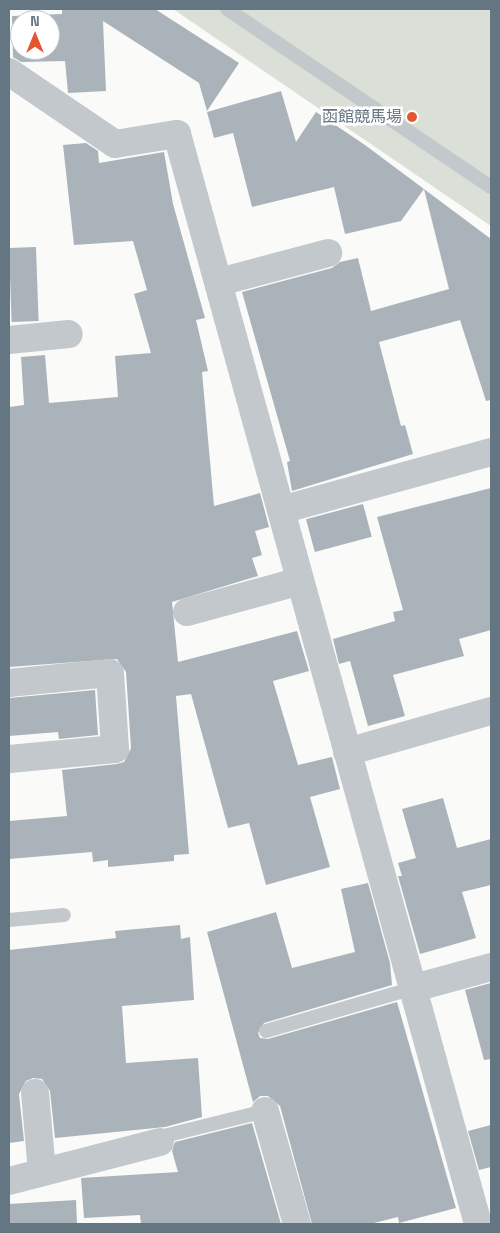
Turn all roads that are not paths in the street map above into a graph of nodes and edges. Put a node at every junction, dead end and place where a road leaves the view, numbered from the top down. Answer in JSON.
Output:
{"nodes":[{"id":1,"x":227,"y":9,"type":"edge"},
{"id":2,"x":9,"y":72,"type":"edge"},
{"id":3,"x":491,"y":187,"type":"edge"},
{"id":4,"x":328,"y":253,"type":"dead end"},
{"id":5,"x":219,"y":282,"type":"junction"},
{"id":6,"x":69,"y":334,"type":"dead end"},
{"id":7,"x":9,"y":340,"type":"edge"},
{"id":8,"x":491,"y":452,"type":"edge"},
{"id":9,"x":281,"y":510,"type":"junction"},
{"id":10,"x":300,"y":581,"type":"junction"},
{"id":11,"x":187,"y":612,"type":"dead end"},
{"id":12,"x":9,"y":683,"type":"edge"},
{"id":13,"x":491,"y":711,"type":"edge"},
{"id":14,"x":347,"y":752,"type":"junction"},
{"id":15,"x":9,"y":759,"type":"edge"},
{"id":16,"x":64,"y":915,"type":"dead end"},
{"id":17,"x":9,"y":920,"type":"edge"},
{"id":18,"x":491,"y":967,"type":"edge"},
{"id":19,"x":414,"y":988,"type":"junction"},
{"id":20,"x":266,"y":1031,"type":"dead end"},
{"id":21,"x":35,"y":1093,"type":"dead end"},
{"id":22,"x":265,"y":1111,"type":"joint"},
{"id":23,"x":160,"y":1142,"type":"joint"},
{"id":24,"x":42,"y":1172,"type":"junction"},
{"id":25,"x":9,"y":1181,"type":"edge"},
{"id":26,"x":296,"y":1224,"type":"edge"},
{"id":27,"x":478,"y":1224,"type":"edge"}],
"edges":[{"from":1,"to":3,"type":"lane"},
{"from":2,"to":5,"type":"street"},
{"from":4,"to":5,"type":"street"},
{"from":5,"to":9,"type":"street"},
{"from":6,"to":7,"type":"street"},
{"from":8,"to":9,"type":"street"},
{"from":9,"to":10,"type":"street"},
{"from":10,"to":11,"type":"street"},
{"from":10,"to":14,"type":"street"},
{"from":12,"to":15,"type":"street"},
{"from":13,"to":14,"type":"street"},
{"from":14,"to":19,"type":"street"},
{"from":16,"to":17,"type":"lane"},
{"from":18,"to":19,"type":"street"},
{"from":19,"to":20,"type":"lane"},
{"from":19,"to":27,"type":"street"},
{"from":21,"to":24,"type":"street"},
{"from":22,"to":23,"type":"lane"},
{"from":22,"to":26,"type":"street"},
{"from":23,"to":24,"type":"street"},
{"from":24,"to":25,"type":"street"}]}
